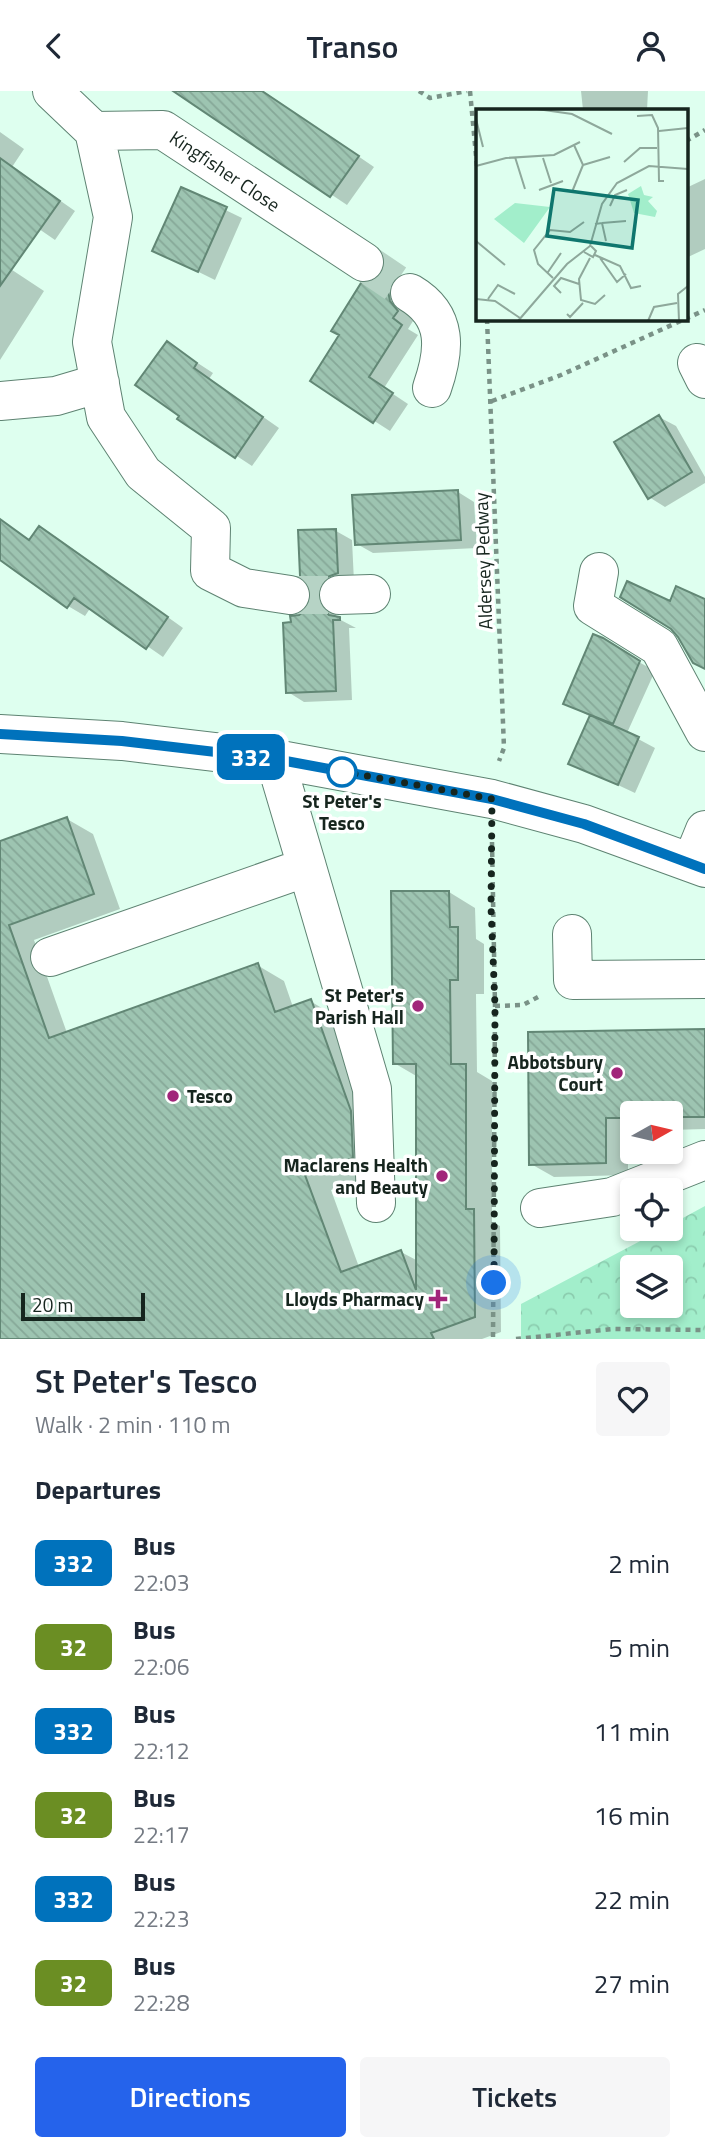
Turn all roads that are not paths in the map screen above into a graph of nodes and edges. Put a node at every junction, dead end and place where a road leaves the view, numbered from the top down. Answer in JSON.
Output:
{"nodes":[{"id":1,"x":52,"y":91,"type":"edge"},
{"id":2,"x":94,"y":131,"type":"junction"},
{"id":3,"x":364,"y":262,"type":"tunnel mouth"},
{"id":4,"x":410,"y":293,"type":"tunnel mouth"},
{"id":5,"x":100,"y":383,"type":"junction"},
{"id":6,"x":432,"y":388,"type":"dead end"},
{"id":7,"x":0,"y":401,"type":"edge"},
{"id":8,"x":599,"y":572,"type":"dead end"},
{"id":9,"x":290,"y":595,"type":"tunnel mouth"},
{"id":10,"x":704,"y":729,"type":"edge"},
{"id":11,"x":0,"y":734,"type":"edge"},
{"id":12,"x":275,"y":759,"type":"junction"},
{"id":13,"x":701,"y":854,"type":"edge"},
{"id":14,"x":307,"y":867,"type":"junction"},
{"id":15,"x":572,"y":935,"type":"dead end"},
{"id":16,"x":50,"y":957,"type":"dead end"},
{"id":17,"x":705,"y":979,"type":"edge"},
{"id":18,"x":705,"y":1160,"type":"edge"},
{"id":19,"x":376,"y":1203,"type":"dead end"},
{"id":20,"x":540,"y":1208,"type":"dead end"}],
"edges":[{"from":1,"to":2,"type":"street"},
{"from":2,"to":3,"type":"street","name":"Kingfisher Close"},
{"from":2,"to":5,"type":"street"},
{"from":4,"to":6,"type":"street"},
{"from":5,"to":7,"type":"street"},
{"from":5,"to":9,"type":"street"},
{"from":8,"to":10,"type":"street"},
{"from":11,"to":12,"type":"street"},
{"from":12,"to":13,"type":"street"},
{"from":12,"to":14,"type":"street"},
{"from":14,"to":16,"type":"street"},
{"from":14,"to":19,"type":"street"},
{"from":15,"to":17,"type":"street"},
{"from":18,"to":20,"type":"street"}]}
